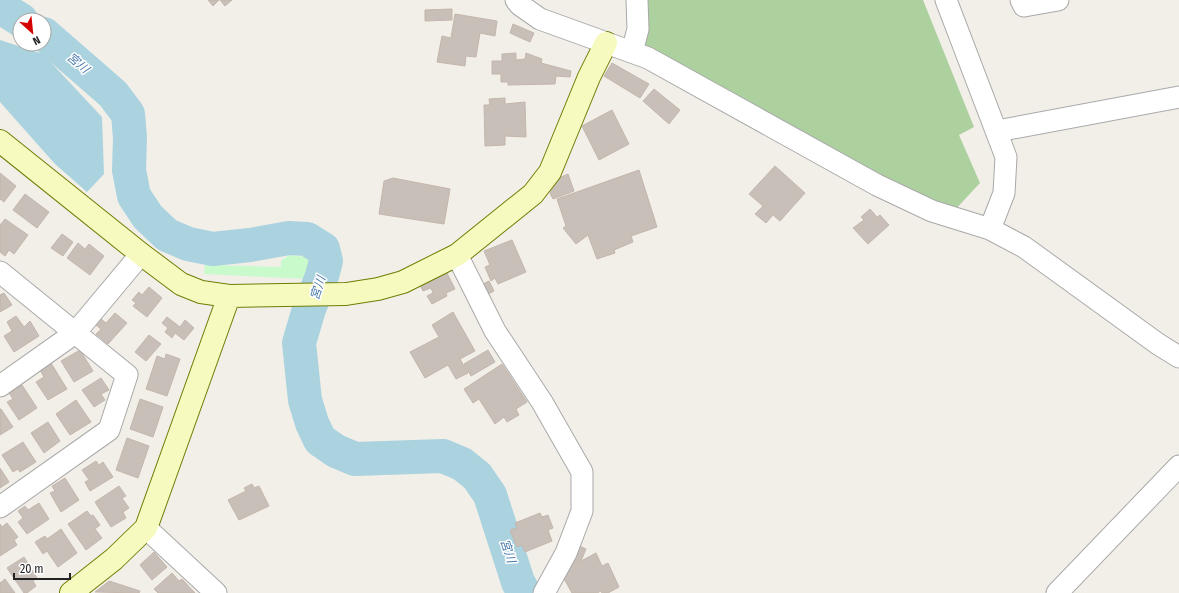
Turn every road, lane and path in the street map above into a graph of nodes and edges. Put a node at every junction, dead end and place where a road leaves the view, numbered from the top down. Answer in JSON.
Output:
{"nodes":[{"id":1,"x":516,"y":0,"type":"edge"},
{"id":2,"x":637,"y":0,"type":"edge"},
{"id":3,"x":946,"y":0,"type":"edge"},
{"id":4,"x":1021,"y":0,"type":"edge"},
{"id":5,"x":1058,"y":0,"type":"edge"},
{"id":6,"x":606,"y":43,"type":"junction"},
{"id":7,"x":632,"y":52,"type":"junction"},
{"id":8,"x":1179,"y":97,"type":"edge"},
{"id":9,"x":997,"y":131,"type":"junction"},
{"id":10,"x":0,"y":141,"type":"edge"},
{"id":11,"x":990,"y":230,"type":"junction"},
{"id":12,"x":141,"y":254,"type":"junction"},
{"id":13,"x":457,"y":255,"type":"junction"},
{"id":14,"x":0,"y":272,"type":"edge"},
{"id":15,"x":229,"y":296,"type":"junction"},
{"id":16,"x":75,"y":333,"type":"junction"},
{"id":17,"x":1179,"y":357,"type":"edge"},
{"id":18,"x":0,"y":386,"type":"edge"},
{"id":19,"x":1179,"y":466,"type":"edge"},
{"id":20,"x":0,"y":507,"type":"edge"},
{"id":21,"x":146,"y":528,"type":"junction"},
{"id":22,"x":71,"y":593,"type":"edge"},
{"id":23,"x":216,"y":593,"type":"edge"},
{"id":24,"x":544,"y":593,"type":"edge"},
{"id":25,"x":1057,"y":593,"type":"edge"}],
"edges":[{"from":1,"to":6,"type":"street"},
{"from":2,"to":7,"type":"street"},
{"from":3,"to":9,"type":"street"},
{"from":4,"to":5,"type":"street"},
{"from":6,"to":7,"type":"street"},
{"from":6,"to":13,"type":"street"},
{"from":7,"to":11,"type":"street"},
{"from":8,"to":9,"type":"street"},
{"from":9,"to":11,"type":"street"},
{"from":10,"to":12,"type":"street"},
{"from":11,"to":17,"type":"street"},
{"from":12,"to":15,"type":"street"},
{"from":12,"to":16,"type":"street"},
{"from":13,"to":15,"type":"street"},
{"from":13,"to":24,"type":"street"},
{"from":14,"to":16,"type":"street"},
{"from":15,"to":21,"type":"street"},
{"from":16,"to":18,"type":"street"},
{"from":16,"to":20,"type":"street"},
{"from":19,"to":25,"type":"street"},
{"from":21,"to":22,"type":"street"},
{"from":21,"to":23,"type":"street"}]}
